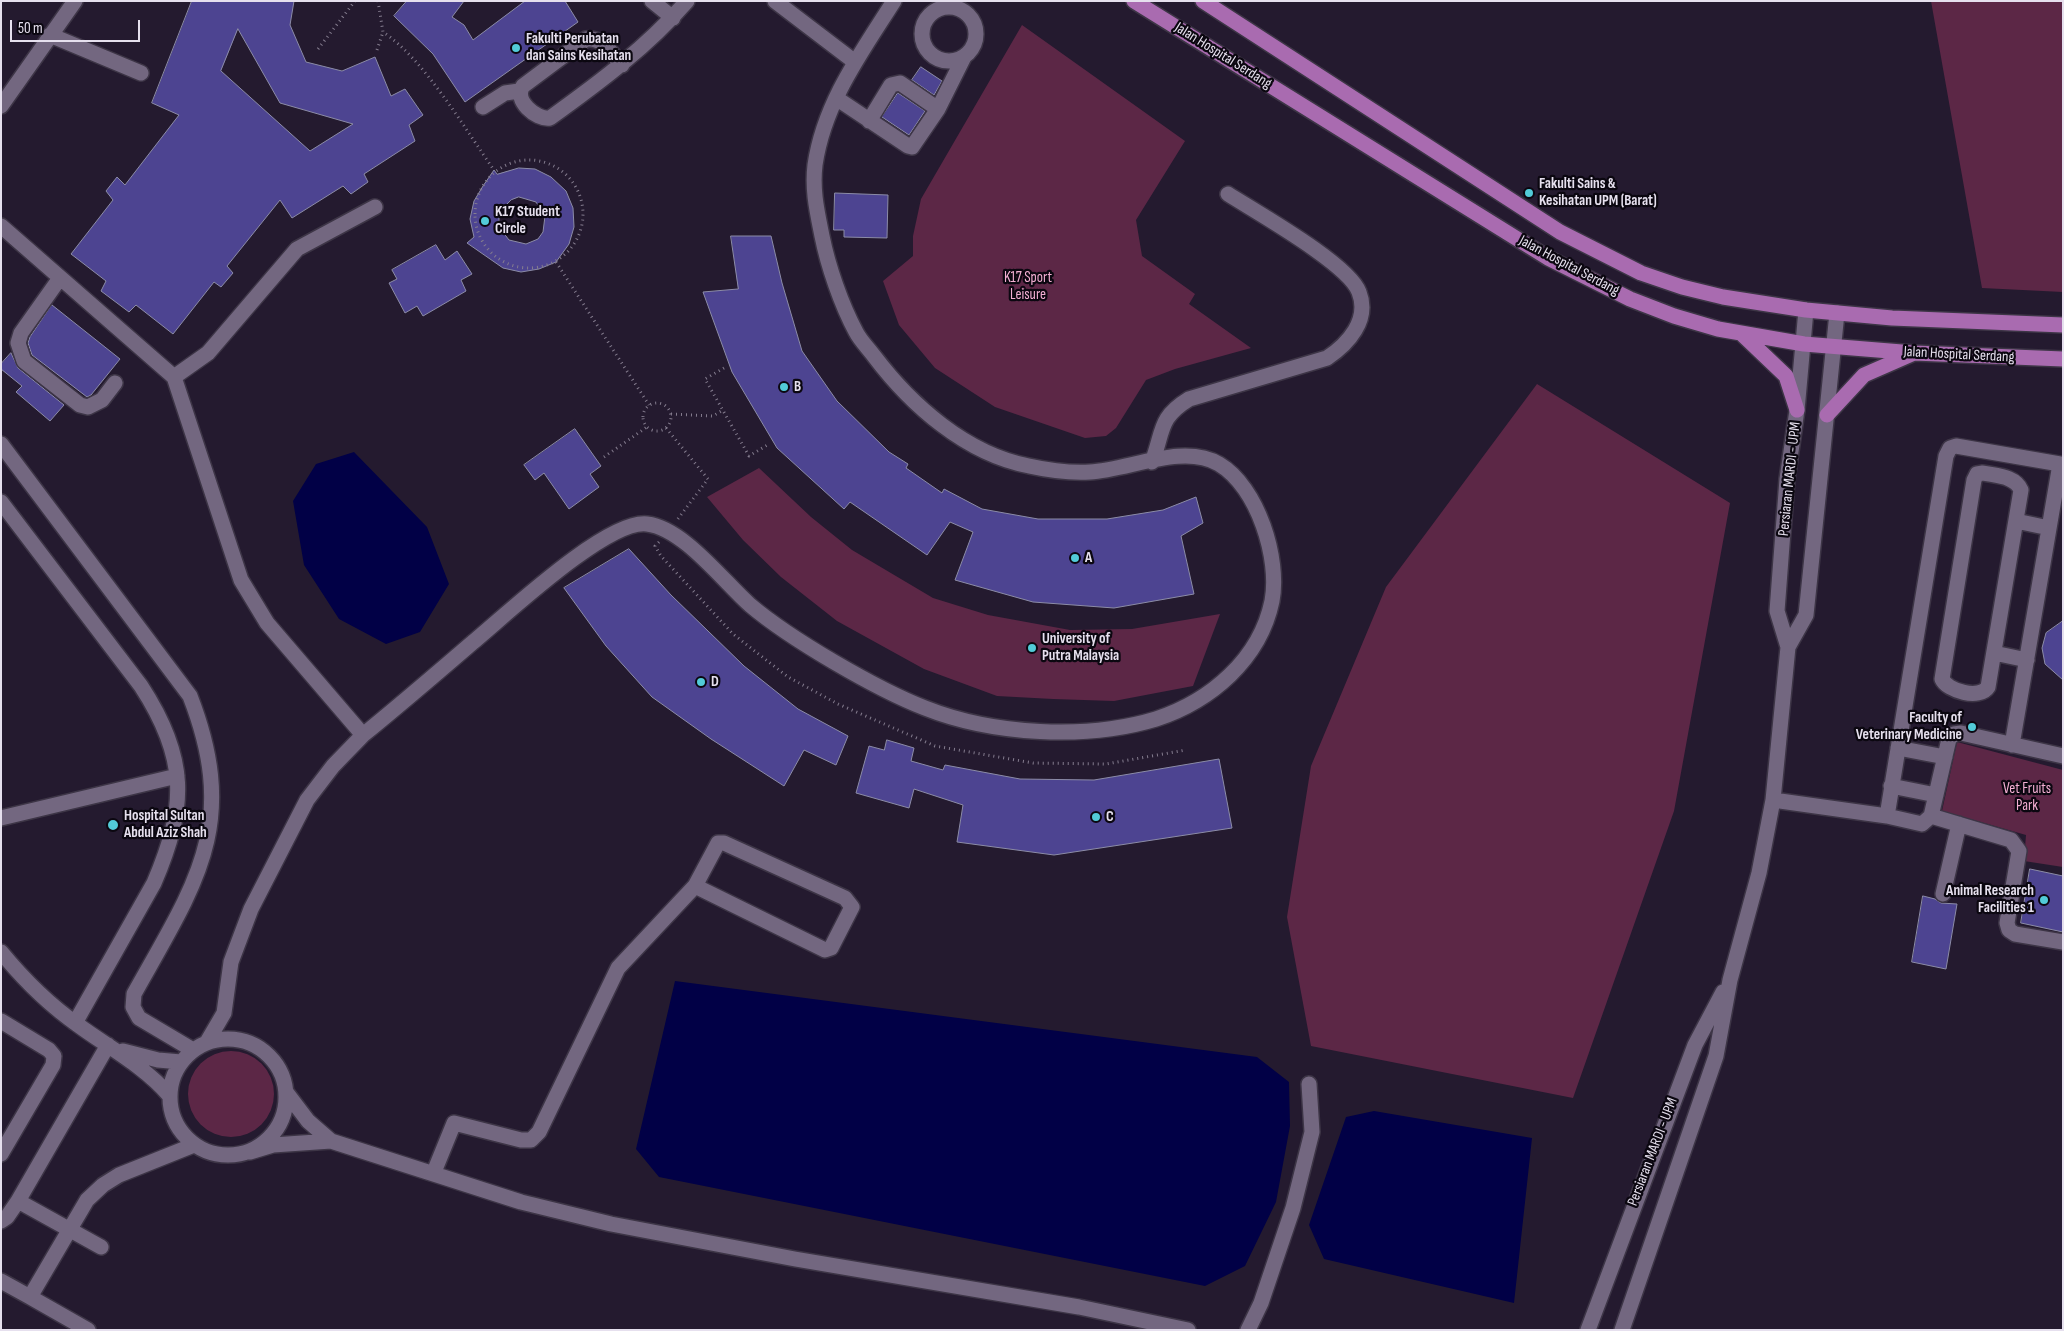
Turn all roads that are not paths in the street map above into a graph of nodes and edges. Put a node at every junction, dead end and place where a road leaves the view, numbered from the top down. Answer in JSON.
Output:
{"nodes":[{"id":1,"x":75,"y":1,"type":"edge"},
{"id":2,"x":652,"y":1,"type":"edge"},
{"id":3,"x":687,"y":1,"type":"edge"},
{"id":4,"x":775,"y":1,"type":"edge"},
{"id":5,"x":894,"y":1,"type":"edge"},
{"id":6,"x":1134,"y":1,"type":"edge"},
{"id":7,"x":1203,"y":1,"type":"edge"},
{"id":8,"x":937,"y":4,"type":"edge"},
{"id":9,"x":673,"y":18,"type":"junction"},
{"id":10,"x":50,"y":35,"type":"junction"},
{"id":11,"x":964,"y":57,"type":"junction"},
{"id":12,"x":855,"y":62,"type":"junction"},
{"id":13,"x":622,"y":65,"type":"junction"},
{"id":14,"x":141,"y":73,"type":"dead end"},
{"id":15,"x":519,"y":91,"type":"junction"},
{"id":16,"x":836,"y":98,"type":"junction"},
{"id":17,"x":1,"y":106,"type":"edge"},
{"id":18,"x":483,"y":107,"type":"dead end"},
{"id":19,"x":938,"y":109,"type":"junction"},
{"id":20,"x":869,"y":120,"type":"junction"},
{"id":21,"x":1228,"y":194,"type":"dead end"},
{"id":22,"x":375,"y":206,"type":"dead end"},
{"id":23,"x":1,"y":226,"type":"edge"},
{"id":24,"x":60,"y":278,"type":"junction"},
{"id":25,"x":1806,"y":310,"type":"junction"},
{"id":26,"x":1837,"y":313,"type":"junction"},
{"id":27,"x":2063,"y":325,"type":"edge"},
{"id":28,"x":1742,"y":334,"type":"junction"},
{"id":29,"x":1804,"y":344,"type":"junction"},
{"id":30,"x":1834,"y":347,"type":"junction"},
{"id":31,"x":1914,"y":353,"type":"junction"},
{"id":32,"x":2063,"y":359,"type":"edge"},
{"id":33,"x":174,"y":377,"type":"junction"},
{"id":34,"x":115,"y":383,"type":"dead end"},
{"id":35,"x":1797,"y":410,"type":"junction"},
{"id":36,"x":1827,"y":415,"type":"junction"},
{"id":37,"x":1,"y":444,"type":"edge"},
{"id":38,"x":1152,"y":462,"type":"junction"},
{"id":39,"x":2061,"y":464,"type":"edge"},
{"id":40,"x":1,"y":502,"type":"edge"},
{"id":41,"x":2016,"y":521,"type":"junction"},
{"id":42,"x":2049,"y":528,"type":"junction"},
{"id":43,"x":1788,"y":647,"type":"junction"},
{"id":44,"x":1994,"y":653,"type":"junction"},
{"id":45,"x":2027,"y":660,"type":"junction"},
{"id":46,"x":363,"y":735,"type":"junction"},
{"id":47,"x":2012,"y":745,"type":"junction"},
{"id":48,"x":1898,"y":748,"type":"junction"},
{"id":49,"x":2063,"y":756,"type":"edge"},
{"id":50,"x":1945,"y":758,"type":"junction"},
{"id":51,"x":177,"y":776,"type":"junction"},
{"id":52,"x":1891,"y":786,"type":"junction"},
{"id":53,"x":1936,"y":795,"type":"junction"},
{"id":54,"x":1773,"y":800,"type":"junction"},
{"id":55,"x":1887,"y":816,"type":"junction"},
{"id":56,"x":1931,"y":816,"type":"junction"},
{"id":57,"x":1,"y":818,"type":"edge"},
{"id":58,"x":1959,"y":824,"type":"junction"},
{"id":59,"x":696,"y":886,"type":"junction"},
{"id":60,"x":1943,"y":894,"type":"dead end"},
{"id":61,"x":2063,"y":942,"type":"edge"},
{"id":62,"x":1,"y":952,"type":"edge"},
{"id":63,"x":1730,"y":980,"type":"junction"},
{"id":64,"x":224,"y":1013,"type":"junction"},
{"id":65,"x":1,"y":1021,"type":"edge"},
{"id":66,"x":75,"y":1023,"type":"junction"},
{"id":67,"x":241,"y":1040,"type":"junction"},
{"id":68,"x":207,"y":1042,"type":"junction"},
{"id":69,"x":108,"y":1045,"type":"junction"},
{"id":70,"x":193,"y":1050,"type":"junction"},
{"id":71,"x":181,"y":1062,"type":"junction"},
{"id":72,"x":1308,"y":1084,"type":"dead end"},
{"id":73,"x":286,"y":1092,"type":"junction"},
{"id":74,"x":169,"y":1095,"type":"junction"},
{"id":75,"x":180,"y":1131,"type":"junction"},
{"id":76,"x":331,"y":1140,"type":"junction"},
{"id":77,"x":194,"y":1145,"type":"junction"},
{"id":78,"x":250,"y":1152,"type":"junction"},
{"id":79,"x":1,"y":1154,"type":"edge"},
{"id":80,"x":164,"y":1158,"type":"junction"},
{"id":81,"x":434,"y":1172,"type":"junction"},
{"id":82,"x":18,"y":1201,"type":"junction"},
{"id":83,"x":1,"y":1221,"type":"edge"},
{"id":84,"x":68,"y":1230,"type":"junction"},
{"id":85,"x":101,"y":1247,"type":"dead end"},
{"id":86,"x":1,"y":1281,"type":"edge"},
{"id":87,"x":30,"y":1297,"type":"junction"},
{"id":88,"x":88,"y":1330,"type":"edge"},
{"id":89,"x":1188,"y":1330,"type":"edge"},
{"id":90,"x":1248,"y":1330,"type":"edge"},
{"id":91,"x":1588,"y":1330,"type":"edge"},
{"id":92,"x":1622,"y":1330,"type":"edge"}],
"edges":[{"from":1,"to":10,"type":"street"},
{"from":2,"to":9,"type":"street"},
{"from":3,"to":9,"type":"street"},
{"from":4,"to":12,"type":"street"},
{"from":5,"to":12,"type":"street"},
{"from":6,"to":28,"type":"main road","name":"Jalan Hospital Serdang"},
{"from":7,"to":25,"type":"main road","name":"Jalan Hospital Serdang"},
{"from":8,"to":11,"type":"street"},
{"from":8,"to":11,"type":"street"},
{"from":9,"to":13,"type":"street"},
{"from":10,"to":14,"type":"street"},
{"from":10,"to":17,"type":"street"},
{"from":11,"to":19,"type":"street"},
{"from":12,"to":16,"type":"street"},
{"from":13,"to":15,"type":"street"},
{"from":13,"to":15,"type":"street"},
{"from":15,"to":18,"type":"street"},
{"from":16,"to":20,"type":"street"},
{"from":16,"to":38,"type":"street"},
{"from":19,"to":20,"type":"street"},
{"from":19,"to":20,"type":"street"},
{"from":21,"to":38,"type":"street"},
{"from":22,"to":33,"type":"street"},
{"from":23,"to":24,"type":"street"},
{"from":24,"to":33,"type":"street"},
{"from":24,"to":34,"type":"street"},
{"from":25,"to":26,"type":"main road","name":"Jalan Hospital Serdang"},
{"from":25,"to":29,"type":"street","name":"Persiaran MARDI - UPM"},
{"from":26,"to":27,"type":"main road","name":"Jalan Hospital Serdang"},
{"from":26,"to":30,"type":"street","name":"Persiaran MARDI - UPM"},
{"from":28,"to":29,"type":"main road","name":"Jalan Hospital Serdang"},
{"from":28,"to":35,"type":"main road"},
{"from":29,"to":30,"type":"main road","name":"Jalan Hospital Serdang"},
{"from":29,"to":35,"type":"street","name":"Persiaran MARDI - UPM"},
{"from":30,"to":31,"type":"main road","name":"Jalan Hospital Serdang"},
{"from":30,"to":36,"type":"street","name":"Persiaran MARDI - UPM"},
{"from":31,"to":32,"type":"main road","name":"Jalan Hospital Serdang"},
{"from":31,"to":36,"type":"main road"},
{"from":33,"to":46,"type":"street"},
{"from":35,"to":43,"type":"street","name":"Persiaran MARDI - UPM"},
{"from":36,"to":43,"type":"street","name":"Persiaran MARDI - UPM"},
{"from":37,"to":70,"type":"street"},
{"from":38,"to":46,"type":"street"},
{"from":39,"to":42,"type":"street"},
{"from":39,"to":48,"type":"street"},
{"from":40,"to":51,"type":"street"},
{"from":41,"to":42,"type":"street"},
{"from":41,"to":44,"type":"street"},
{"from":41,"to":44,"type":"street"},
{"from":42,"to":45,"type":"street"},
{"from":43,"to":54,"type":"street","name":"Persiaran MARDI - UPM"},
{"from":44,"to":45,"type":"street"},
{"from":45,"to":47,"type":"street"},
{"from":46,"to":64,"type":"street"},
{"from":47,"to":49,"type":"street"},
{"from":47,"to":50,"type":"street"},
{"from":48,"to":50,"type":"street"},
{"from":48,"to":52,"type":"street"},
{"from":50,"to":53,"type":"street"},
{"from":51,"to":57,"type":"street"},
{"from":51,"to":66,"type":"street"},
{"from":52,"to":53,"type":"street"},
{"from":52,"to":55,"type":"street"},
{"from":53,"to":56,"type":"street"},
{"from":54,"to":55,"type":"street"},
{"from":54,"to":63,"type":"street","name":"Persiaran MARDI - UPM"},
{"from":55,"to":56,"type":"street"},
{"from":56,"to":58,"type":"street"},
{"from":58,"to":60,"type":"street"},
{"from":58,"to":61,"type":"street"},
{"from":59,"to":59,"type":"street"},
{"from":59,"to":81,"type":"street"},
{"from":62,"to":66,"type":"street"},
{"from":63,"to":91,"type":"street","name":"Persiaran MARDI - UPM"},
{"from":63,"to":92,"type":"street","name":"Persiaran MARDI - UPM"},
{"from":64,"to":67,"type":"street"},
{"from":64,"to":68,"type":"street"},
{"from":65,"to":79,"type":"street"},
{"from":66,"to":69,"type":"street"},
{"from":67,"to":68,"type":"street"},
{"from":67,"to":73,"type":"street"},
{"from":68,"to":70,"type":"street"},
{"from":69,"to":71,"type":"street"},
{"from":69,"to":74,"type":"street"},
{"from":69,"to":82,"type":"street"},
{"from":70,"to":71,"type":"street"},
{"from":71,"to":74,"type":"street"},
{"from":72,"to":90,"type":"street"},
{"from":73,"to":76,"type":"street"},
{"from":73,"to":78,"type":"street"},
{"from":74,"to":75,"type":"street"},
{"from":75,"to":77,"type":"street"},
{"from":75,"to":80,"type":"street"},
{"from":76,"to":78,"type":"street"},
{"from":76,"to":81,"type":"street"},
{"from":77,"to":78,"type":"street"},
{"from":77,"to":80,"type":"street"},
{"from":80,"to":84,"type":"street"},
{"from":81,"to":89,"type":"street"},
{"from":82,"to":83,"type":"street"},
{"from":82,"to":84,"type":"street"},
{"from":84,"to":85,"type":"street"},
{"from":84,"to":87,"type":"street"},
{"from":86,"to":87,"type":"street"},
{"from":87,"to":88,"type":"street"}]}
